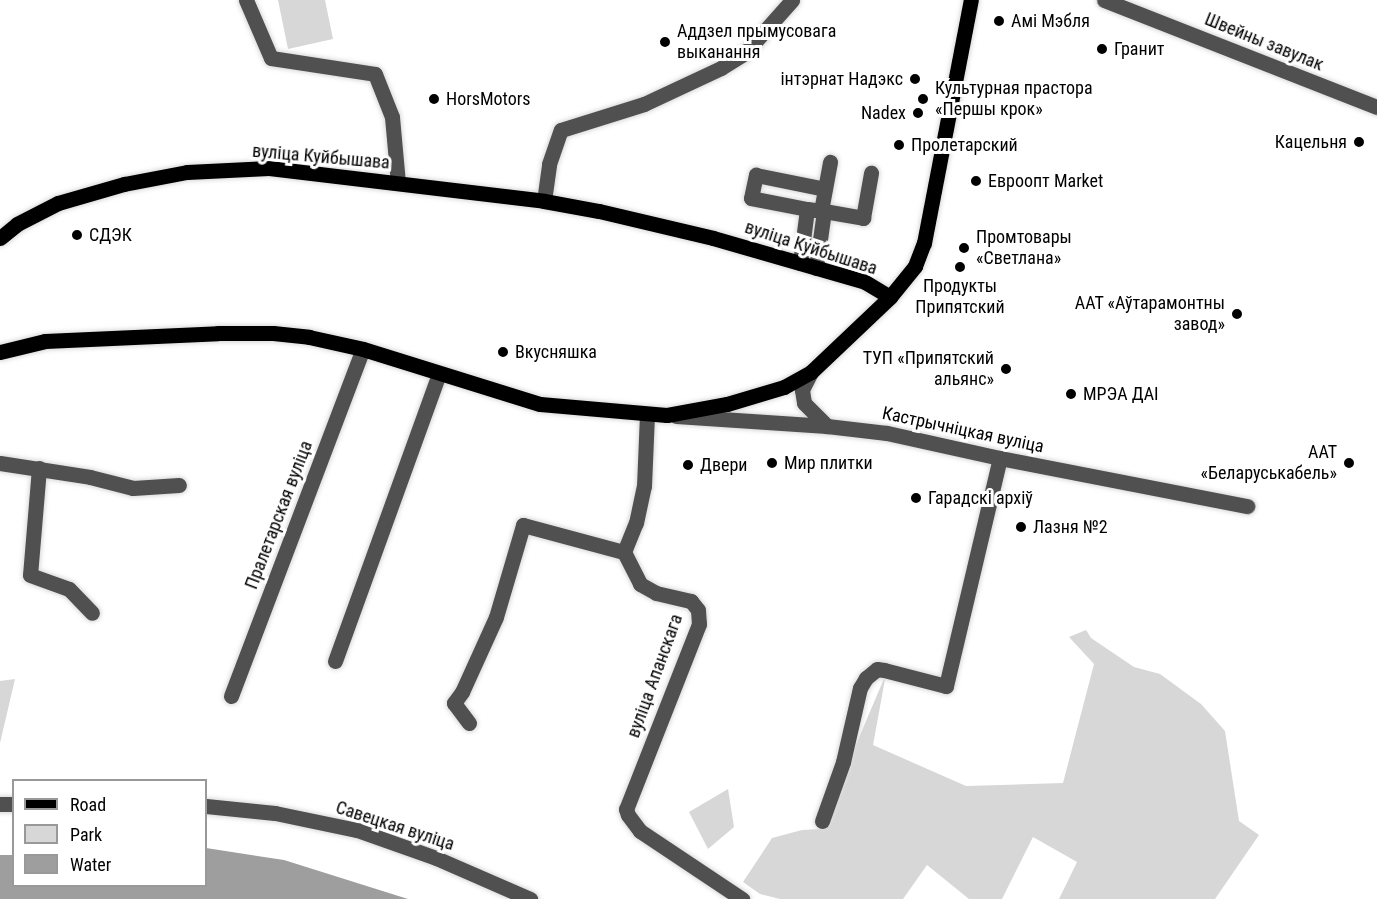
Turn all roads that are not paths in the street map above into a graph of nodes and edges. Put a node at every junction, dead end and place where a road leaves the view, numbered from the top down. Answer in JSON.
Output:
{"nodes":[{"id":1,"x":246,"y":0,"type":"edge"},
{"id":2,"x":792,"y":0,"type":"edge"},
{"id":3,"x":971,"y":0,"type":"edge"},
{"id":4,"x":1104,"y":0,"type":"edge"},
{"id":5,"x":1377,"y":107,"type":"edge"},
{"id":6,"x":830,"y":162,"type":"dead end"},
{"id":7,"x":871,"y":172,"type":"dead end"},
{"id":8,"x":398,"y":183,"type":"junction"},
{"id":9,"x":825,"y":189,"type":"junction"},
{"id":10,"x":544,"y":201,"type":"junction"},
{"id":11,"x":817,"y":210,"type":"junction"},
{"id":12,"x":0,"y":238,"type":"edge"},
{"id":13,"x":800,"y":263,"type":"junction"},
{"id":14,"x":816,"y":268,"type":"junction"},
{"id":15,"x":890,"y":297,"type":"junction"},
{"id":16,"x":363,"y":348,"type":"junction"},
{"id":17,"x":0,"y":352,"type":"edge"},
{"id":18,"x":812,"y":372,"type":"junction"},
{"id":19,"x":439,"y":373,"type":"junction"},
{"id":20,"x":647,"y":414,"type":"junction"},
{"id":21,"x":667,"y":415,"type":"junction"},
{"id":22,"x":827,"y":426,"type":"junction"},
{"id":23,"x":1000,"y":458,"type":"junction"},
{"id":24,"x":0,"y":463,"type":"edge"},
{"id":25,"x":39,"y":468,"type":"junction"},
{"id":26,"x":179,"y":485,"type":"dead end"},
{"id":27,"x":1247,"y":506,"type":"dead end"},
{"id":28,"x":624,"y":552,"type":"junction"},
{"id":29,"x":92,"y":613,"type":"dead end"},
{"id":30,"x":336,"y":661,"type":"dead end"},
{"id":31,"x":231,"y":696,"type":"dead end"},
{"id":32,"x":469,"y":723,"type":"dead end"},
{"id":33,"x":207,"y":806,"type":"edge"},
{"id":34,"x":822,"y":821,"type":"dead end"},
{"id":35,"x":530,"y":899,"type":"edge"},
{"id":36,"x":742,"y":899,"type":"edge"}],
"edges":[{"from":1,"to":8,"type":"street"},
{"from":2,"to":10,"type":"street"},
{"from":3,"to":15,"type":"main road"},
{"from":4,"to":5,"type":"street","name":"Швейны завулак"},
{"from":6,"to":9,"type":"street"},
{"from":7,"to":11,"type":"street"},
{"from":8,"to":10,"type":"main road","name":"вуліца Куйбышава"},
{"from":8,"to":12,"type":"main road","name":"вуліца Куйбышава"},
{"from":9,"to":11,"type":"street"},
{"from":9,"to":11,"type":"street"},
{"from":10,"to":13,"type":"main road","name":"вуліца Куйбышава"},
{"from":11,"to":13,"type":"street"},
{"from":11,"to":14,"type":"street"},
{"from":13,"to":14,"type":"main road","name":"вуліца Куйбышава"},
{"from":14,"to":15,"type":"main road","name":"вуліца Куйбышава"},
{"from":15,"to":18,"type":"main road"},
{"from":16,"to":17,"type":"main road"},
{"from":16,"to":19,"type":"main road"},
{"from":16,"to":31,"type":"street","name":"Пралетарская вуліца"},
{"from":18,"to":21,"type":"main road"},
{"from":18,"to":22,"type":"street"},
{"from":19,"to":20,"type":"main road"},
{"from":19,"to":30,"type":"street"},
{"from":20,"to":21,"type":"main road"},
{"from":20,"to":28,"type":"street"},
{"from":21,"to":22,"type":"street","name":"Кастрычніцкая вуліца"},
{"from":22,"to":23,"type":"street","name":"Кастрычніцкая вуліца"},
{"from":23,"to":27,"type":"street","name":"Кастрычніцкая вуліца"},
{"from":23,"to":34,"type":"street"},
{"from":24,"to":25,"type":"street"},
{"from":25,"to":26,"type":"street"},
{"from":25,"to":29,"type":"street"},
{"from":28,"to":32,"type":"street"},
{"from":28,"to":36,"type":"street","name":"вуліца Апанскага"},
{"from":33,"to":35,"type":"street","name":"Савецкая вуліца"}]}
